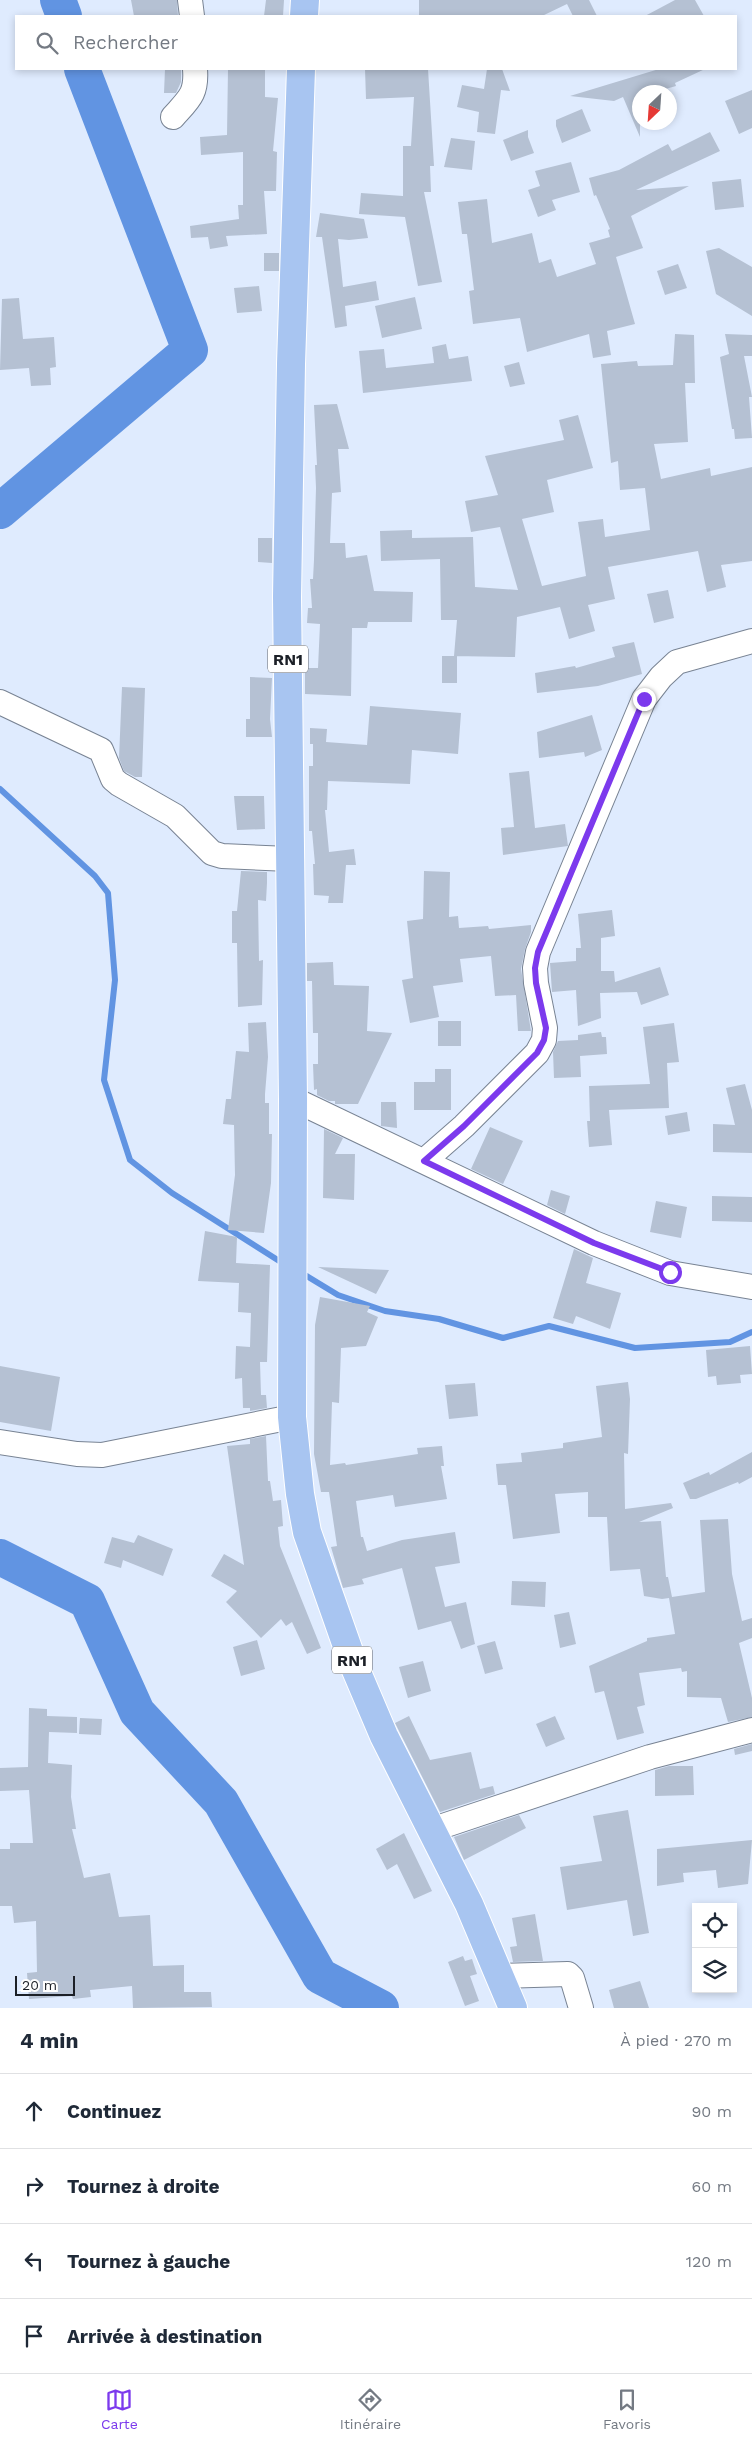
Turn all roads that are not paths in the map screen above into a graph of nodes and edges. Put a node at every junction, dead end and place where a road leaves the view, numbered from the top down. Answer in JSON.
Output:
{"nodes":[{"id":1,"x":190,"y":0,"type":"edge"},
{"id":2,"x":305,"y":0,"type":"edge"},
{"id":3,"x":192,"y":15,"type":"edge"},
{"id":4,"x":304,"y":15,"type":"edge"},
{"id":5,"x":195,"y":70,"type":"edge"},
{"id":6,"x":300,"y":70,"type":"edge"},
{"id":7,"x":173,"y":117,"type":"dead end"},
{"id":8,"x":752,"y":642,"type":"edge"},
{"id":9,"x":0,"y":702,"type":"edge"},
{"id":10,"x":289,"y":859,"type":"junction"},
{"id":11,"x":293,"y":1100,"type":"junction"},
{"id":12,"x":424,"y":1161,"type":"junction"},
{"id":13,"x":752,"y":1287,"type":"edge"},
{"id":14,"x":292,"y":1417,"type":"junction"},
{"id":15,"x":0,"y":1442,"type":"edge"},
{"id":16,"x":752,"y":1730,"type":"edge"},
{"id":17,"x":430,"y":1830,"type":"junction"},
{"id":18,"x":501,"y":1976,"type":"junction"},
{"id":19,"x":514,"y":2008,"type":"edge"},
{"id":20,"x":581,"y":2008,"type":"edge"}],
"edges":[{"from":1,"to":3,"type":"street"},
{"from":2,"to":4,"type":"highway"},
{"from":5,"to":7,"type":"street"},
{"from":6,"to":10,"type":"highway","number":"RN1"},
{"from":8,"to":12,"type":"street"},
{"from":9,"to":10,"type":"street"},
{"from":10,"to":11,"type":"highway","number":"RN1"},
{"from":11,"to":12,"type":"street"},
{"from":11,"to":14,"type":"highway","number":"RN1"},
{"from":12,"to":13,"type":"street"},
{"from":14,"to":15,"type":"street"},
{"from":14,"to":17,"type":"highway","number":"RN1"},
{"from":16,"to":17,"type":"street"},
{"from":17,"to":18,"type":"highway","number":"RN1"},
{"from":18,"to":19,"type":"highway","number":"RN1"},
{"from":18,"to":20,"type":"street"}]}
